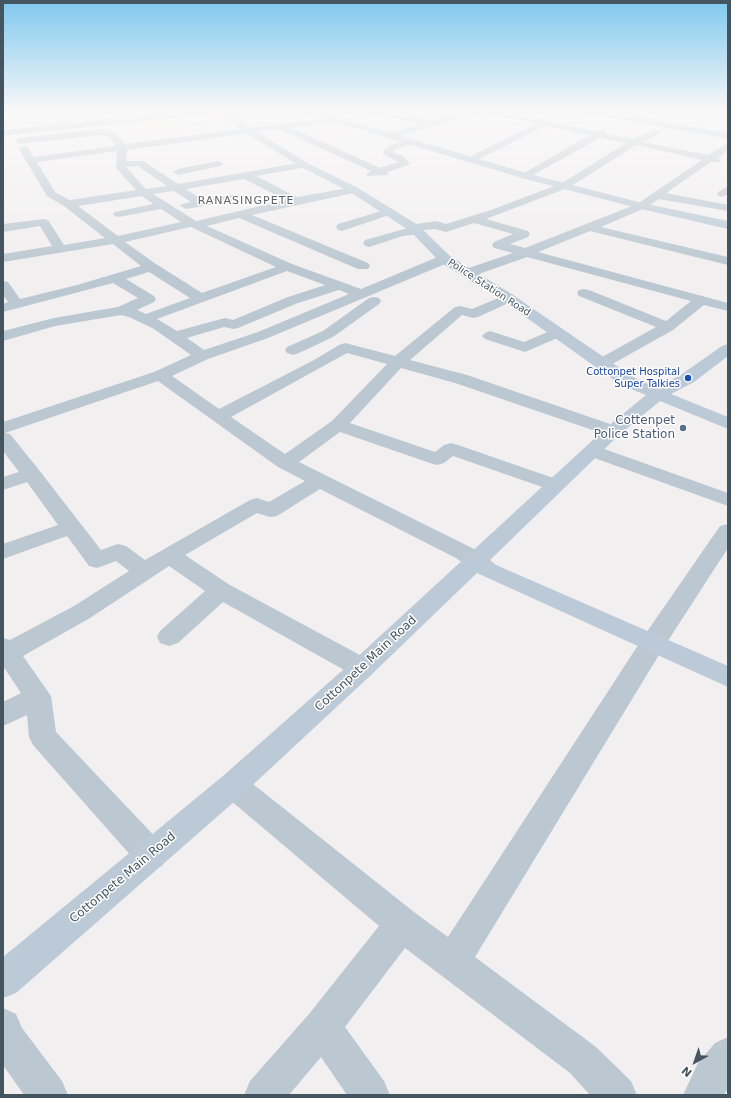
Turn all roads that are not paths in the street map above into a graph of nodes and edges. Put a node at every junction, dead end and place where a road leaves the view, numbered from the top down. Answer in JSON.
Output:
{"nodes":[{"id":1,"x":34,"y":163,"type":"edge"},
{"id":2,"x":135,"y":163,"type":"edge"},
{"id":3,"x":140,"y":163,"type":"edge"},
{"id":4,"x":301,"y":163,"type":"edge"},
{"id":5,"x":363,"y":163,"type":"edge"},
{"id":6,"x":404,"y":163,"type":"edge"},
{"id":7,"x":481,"y":163,"type":"edge"},
{"id":8,"x":548,"y":163,"type":"edge"},
{"id":9,"x":601,"y":163,"type":"edge"},
{"id":10,"x":702,"y":163,"type":"edge"},
{"id":11,"x":121,"y":164,"type":"joint"},
{"id":12,"x":218,"y":164,"type":"dead end"},
{"id":13,"x":304,"y":165,"type":"junction"},
{"id":14,"x":382,"y":172,"type":"junction"},
{"id":15,"x":160,"y":175,"type":"junction"},
{"id":16,"x":245,"y":175,"type":"junction"},
{"id":17,"x":526,"y":176,"type":"junction"},
{"id":18,"x":566,"y":185,"type":"junction"},
{"id":19,"x":358,"y":186,"type":"junction"},
{"id":20,"x":670,"y":186,"type":"junction"},
{"id":21,"x":178,"y":187,"type":"junction"},
{"id":22,"x":684,"y":188,"type":"dead end"},
{"id":23,"x":143,"y":192,"type":"junction"},
{"id":24,"x":657,"y":194,"type":"junction"},
{"id":25,"x":238,"y":197,"type":"dead end"},
{"id":26,"x":296,"y":202,"type":"junction"},
{"id":27,"x":200,"y":203,"type":"junction"},
{"id":28,"x":68,"y":204,"type":"junction"},
{"id":29,"x":641,"y":206,"type":"junction"},
{"id":30,"x":167,"y":207,"type":"junction"},
{"id":31,"x":728,"y":208,"type":"edge"},
{"id":32,"x":388,"y":212,"type":"junction"},
{"id":33,"x":119,"y":214,"type":"dead end"},
{"id":34,"x":240,"y":214,"type":"junction"},
{"id":35,"x":474,"y":219,"type":"junction"},
{"id":36,"x":193,"y":224,"type":"junction"},
{"id":37,"x":728,"y":225,"type":"edge"},
{"id":38,"x":342,"y":227,"type":"dead end"},
{"id":39,"x":588,"y":227,"type":"junction"},
{"id":40,"x":3,"y":228,"type":"edge"},
{"id":41,"x":416,"y":229,"type":"junction"},
{"id":42,"x":51,"y":235,"type":"junction"},
{"id":43,"x":38,"y":237,"type":"dead end"},
{"id":44,"x":116,"y":240,"type":"junction"},
{"id":45,"x":369,"y":243,"type":"dead end"},
{"id":46,"x":60,"y":249,"type":"junction"},
{"id":47,"x":525,"y":253,"type":"junction"},
{"id":48,"x":3,"y":258,"type":"edge"},
{"id":49,"x":445,"y":259,"type":"junction"},
{"id":50,"x":728,"y":261,"type":"edge"},
{"id":51,"x":363,"y":266,"type":"dead end"},
{"id":52,"x":150,"y":267,"type":"junction"},
{"id":53,"x":287,"y":267,"type":"junction"},
{"id":54,"x":468,"y":274,"type":"junction"},
{"id":55,"x":609,"y":276,"type":"junction"},
{"id":56,"x":114,"y":278,"type":"junction"},
{"id":57,"x":3,"y":285,"type":"edge"},
{"id":58,"x":338,"y":286,"type":"junction"},
{"id":59,"x":368,"y":298,"type":"junction"},
{"id":60,"x":508,"y":298,"type":"junction"},
{"id":61,"x":201,"y":299,"type":"junction"},
{"id":62,"x":702,"y":300,"type":"junction"},
{"id":63,"x":17,"y":305,"type":"junction"},
{"id":64,"x":728,"y":307,"type":"edge"},
{"id":65,"x":3,"y":308,"type":"edge"},
{"id":66,"x":121,"y":311,"type":"junction"},
{"id":67,"x":145,"y":319,"type":"junction"},
{"id":68,"x":668,"y":327,"type":"junction"},
{"id":69,"x":557,"y":333,"type":"junction"},
{"id":70,"x":263,"y":335,"type":"junction"},
{"id":71,"x":3,"y":336,"type":"edge"},
{"id":72,"x":490,"y":336,"type":"dead end"},
{"id":73,"x":174,"y":337,"type":"junction"},
{"id":74,"x":728,"y":349,"type":"edge"},
{"id":75,"x":293,"y":350,"type":"junction"},
{"id":76,"x":202,"y":356,"type":"junction"},
{"id":77,"x":398,"y":362,"type":"junction"},
{"id":78,"x":320,"y":363,"type":"junction"},
{"id":79,"x":601,"y":364,"type":"junction"},
{"id":80,"x":160,"y":375,"type":"junction"},
{"id":81,"x":658,"y":394,"type":"junction"},
{"id":82,"x":218,"y":416,"type":"junction"},
{"id":83,"x":728,"y":424,"type":"edge"},
{"id":84,"x":338,"y":425,"type":"junction"},
{"id":85,"x":3,"y":428,"type":"edge"},
{"id":86,"x":613,"y":431,"type":"junction"},
{"id":87,"x":3,"y":438,"type":"edge"},
{"id":88,"x":593,"y":451,"type":"junction"},
{"id":89,"x":285,"y":463,"type":"junction"},
{"id":90,"x":32,"y":474,"type":"junction"},
{"id":91,"x":320,"y":480,"type":"junction"},
{"id":92,"x":3,"y":484,"type":"edge"},
{"id":93,"x":555,"y":485,"type":"junction"},
{"id":94,"x":728,"y":500,"type":"edge"},
{"id":95,"x":72,"y":527,"type":"junction"},
{"id":96,"x":728,"y":531,"type":"edge"},
{"id":97,"x":3,"y":552,"type":"edge"},
{"id":98,"x":169,"y":555,"type":"junction"},
{"id":99,"x":476,"y":561,"type":"junction"},
{"id":100,"x":144,"y":571,"type":"junction"},
{"id":101,"x":222,"y":591,"type":"junction"},
{"id":102,"x":169,"y":637,"type":"dead end"},
{"id":103,"x":653,"y":643,"type":"junction"},
{"id":104,"x":5,"y":650,"type":"edge"},
{"id":105,"x":362,"y":668,"type":"junction"},
{"id":106,"x":728,"y":677,"type":"edge"},
{"id":107,"x":38,"y":696,"type":"junction"},
{"id":108,"x":3,"y":715,"type":"edge"},
{"id":109,"x":233,"y":785,"type":"junction"},
{"id":110,"x":151,"y":855,"type":"junction"},
{"id":111,"x":402,"y":924,"type":"junction"},
{"id":112,"x":453,"y":961,"type":"junction"},
{"id":113,"x":3,"y":980,"type":"edge"},
{"id":114,"x":3,"y":1027,"type":"edge"},
{"id":115,"x":322,"y":1027,"type":"junction"},
{"id":116,"x":728,"y":1056,"type":"edge"},
{"id":117,"x":48,"y":1095,"type":"edge"},
{"id":118,"x":264,"y":1095,"type":"edge"},
{"id":119,"x":370,"y":1095,"type":"edge"},
{"id":120,"x":617,"y":1095,"type":"edge"},
{"id":121,"x":703,"y":1095,"type":"edge"}],
"edges":[{"from":1,"to":28,"type":"street"},
{"from":2,"to":11,"type":"street"},
{"from":3,"to":15,"type":"street"},
{"from":4,"to":13,"type":"street","name":"Police Station Road"},
{"from":5,"to":14,"type":"street"},
{"from":6,"to":14,"type":"street"},
{"from":7,"to":17,"type":"street"},
{"from":8,"to":17,"type":"street"},
{"from":9,"to":18,"type":"street"},
{"from":10,"to":20,"type":"street"},
{"from":11,"to":23,"type":"street"},
{"from":12,"to":15,"type":"street"},
{"from":13,"to":16,"type":"street"},
{"from":13,"to":19,"type":"street","name":"Police Station Road"},
{"from":14,"to":19,"type":"street"},
{"from":15,"to":21,"type":"street"},
{"from":16,"to":21,"type":"street"},
{"from":16,"to":26,"type":"street"},
{"from":17,"to":18,"type":"street"},
{"from":18,"to":29,"type":"street"},
{"from":18,"to":35,"type":"street"},
{"from":19,"to":26,"type":"street"},
{"from":19,"to":32,"type":"street","name":"Police Station Road"},
{"from":20,"to":22,"type":"street"},
{"from":20,"to":24,"type":"street"},
{"from":21,"to":23,"type":"street"},
{"from":21,"to":27,"type":"street"},
{"from":23,"to":28,"type":"street"},
{"from":23,"to":30,"type":"street"},
{"from":24,"to":29,"type":"street"},
{"from":24,"to":31,"type":"street"},
{"from":25,"to":27,"type":"street"},
{"from":26,"to":34,"type":"street"},
{"from":27,"to":30,"type":"street"},
{"from":28,"to":44,"type":"street"},
{"from":29,"to":37,"type":"street"},
{"from":29,"to":39,"type":"street"},
{"from":30,"to":33,"type":"street"},
{"from":30,"to":36,"type":"street"},
{"from":32,"to":38,"type":"street"},
{"from":32,"to":41,"type":"street","name":"Police Station Road"},
{"from":34,"to":36,"type":"street"},
{"from":34,"to":51,"type":"street"},
{"from":35,"to":41,"type":"street"},
{"from":35,"to":47,"type":"street"},
{"from":36,"to":44,"type":"street"},
{"from":36,"to":53,"type":"street"},
{"from":39,"to":47,"type":"street"},
{"from":39,"to":50,"type":"street"},
{"from":40,"to":42,"type":"street"},
{"from":41,"to":45,"type":"street"},
{"from":41,"to":49,"type":"street","name":"Police Station Road"},
{"from":42,"to":43,"type":"street"},
{"from":42,"to":46,"type":"street"},
{"from":44,"to":46,"type":"street"},
{"from":44,"to":52,"type":"street"},
{"from":46,"to":48,"type":"street"},
{"from":47,"to":54,"type":"street"},
{"from":47,"to":55,"type":"street"},
{"from":49,"to":54,"type":"street","name":"Police Station Road"},
{"from":49,"to":59,"type":"street"},
{"from":52,"to":56,"type":"street"},
{"from":52,"to":61,"type":"street"},
{"from":53,"to":58,"type":"street"},
{"from":53,"to":61,"type":"street"},
{"from":54,"to":60,"type":"street","name":"Police Station Road"},
{"from":55,"to":62,"type":"street"},
{"from":55,"to":68,"type":"street"},
{"from":56,"to":63,"type":"street"},
{"from":56,"to":66,"type":"street"},
{"from":57,"to":63,"type":"street"},
{"from":58,"to":59,"type":"street"},
{"from":58,"to":73,"type":"street"},
{"from":59,"to":70,"type":"street"},
{"from":59,"to":75,"type":"street"},
{"from":60,"to":69,"type":"street","name":"Police Station Road"},
{"from":60,"to":77,"type":"street"},
{"from":61,"to":67,"type":"street"},
{"from":62,"to":64,"type":"street"},
{"from":62,"to":68,"type":"street"},
{"from":63,"to":65,"type":"street"},
{"from":66,"to":67,"type":"street"},
{"from":66,"to":71,"type":"street"},
{"from":67,"to":73,"type":"street"},
{"from":68,"to":79,"type":"street"},
{"from":69,"to":72,"type":"street"},
{"from":69,"to":79,"type":"street","name":"Police Station Road"},
{"from":70,"to":75,"type":"street"},
{"from":70,"to":76,"type":"street"},
{"from":73,"to":76,"type":"street"},
{"from":74,"to":81,"type":"street","name":"Cottonpete Main Road"},
{"from":75,"to":78,"type":"street"},
{"from":76,"to":80,"type":"street"},
{"from":77,"to":78,"type":"street"},
{"from":77,"to":84,"type":"street"},
{"from":77,"to":86,"type":"street"},
{"from":78,"to":82,"type":"street"},
{"from":79,"to":81,"type":"street","name":"Police Station Road"},
{"from":80,"to":82,"type":"street"},
{"from":80,"to":85,"type":"street"},
{"from":81,"to":83,"type":"street","name":"Police Station Road"},
{"from":81,"to":86,"type":"street","name":"Cottonpete Main Road"},
{"from":82,"to":89,"type":"street"},
{"from":84,"to":89,"type":"street"},
{"from":84,"to":93,"type":"street"},
{"from":86,"to":88,"type":"street","name":"Cottonpete Main Road"},
{"from":87,"to":90,"type":"street"},
{"from":88,"to":93,"type":"street","name":"Cottonpete Main Road"},
{"from":88,"to":94,"type":"street"},
{"from":89,"to":91,"type":"street"},
{"from":90,"to":92,"type":"street"},
{"from":90,"to":95,"type":"street"},
{"from":91,"to":98,"type":"street"},
{"from":91,"to":99,"type":"street"},
{"from":93,"to":99,"type":"street","name":"Cottonpete Main Road"},
{"from":95,"to":97,"type":"street"},
{"from":95,"to":100,"type":"street"},
{"from":96,"to":103,"type":"street"},
{"from":98,"to":100,"type":"street"},
{"from":98,"to":101,"type":"street"},
{"from":99,"to":103,"type":"street"},
{"from":99,"to":105,"type":"street","name":"Cottonpete Main Road"},
{"from":100,"to":104,"type":"street"},
{"from":101,"to":102,"type":"street"},
{"from":101,"to":105,"type":"street"},
{"from":103,"to":106,"type":"street"},
{"from":103,"to":112,"type":"street"},
{"from":104,"to":107,"type":"street"},
{"from":105,"to":109,"type":"street","name":"Cottonpete Main Road"},
{"from":107,"to":108,"type":"street"},
{"from":107,"to":110,"type":"street"},
{"from":109,"to":110,"type":"street","name":"Cottonpete Main Road"},
{"from":109,"to":111,"type":"street"},
{"from":110,"to":113,"type":"street","name":"Cottonpete Main Road"},
{"from":111,"to":112,"type":"street"},
{"from":111,"to":115,"type":"street"},
{"from":112,"to":120,"type":"street"},
{"from":114,"to":117,"type":"street"},
{"from":115,"to":118,"type":"street"},
{"from":115,"to":119,"type":"street"},
{"from":116,"to":121,"type":"street"}]}
